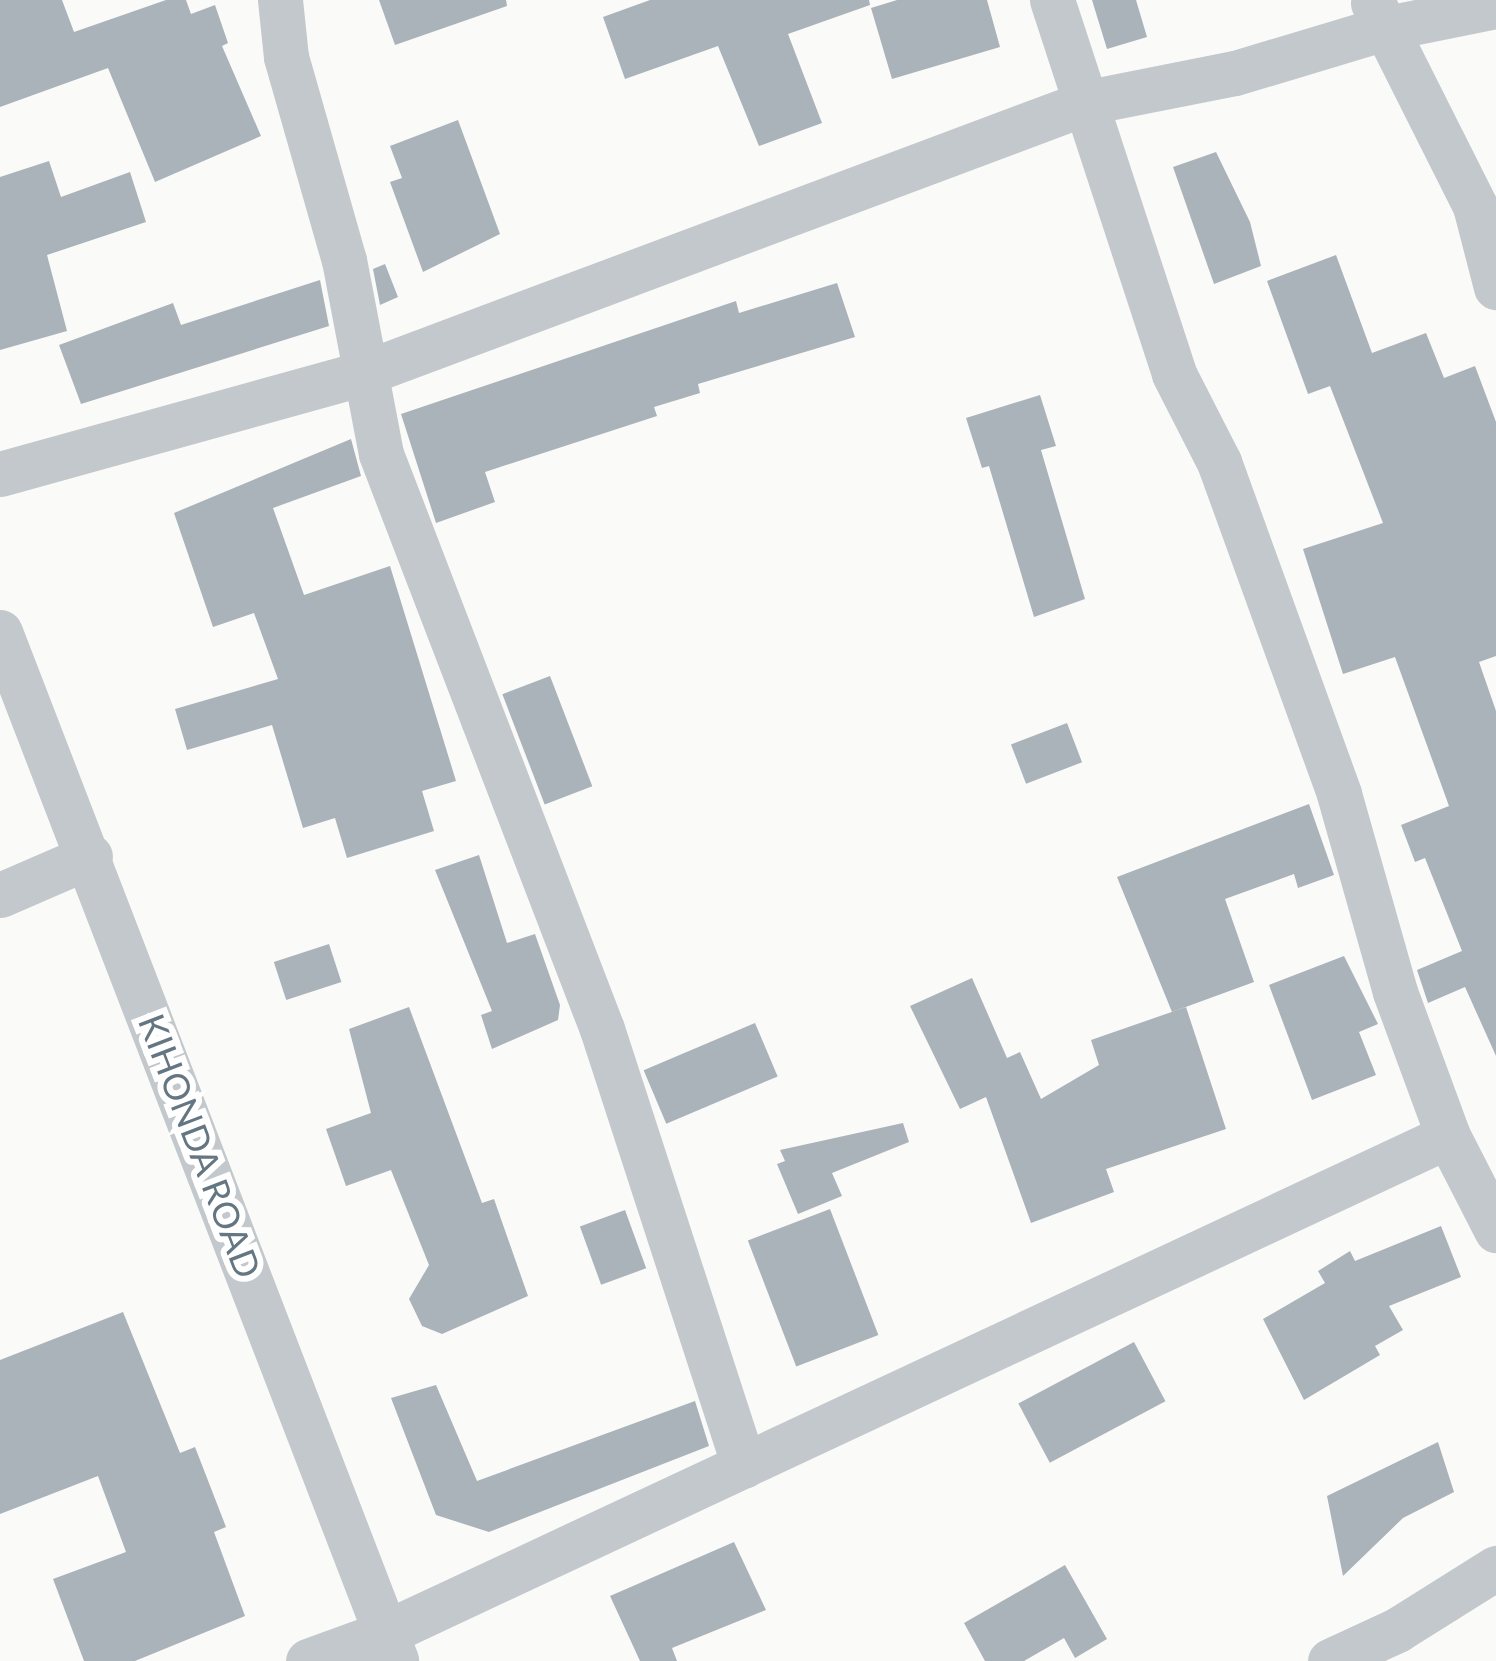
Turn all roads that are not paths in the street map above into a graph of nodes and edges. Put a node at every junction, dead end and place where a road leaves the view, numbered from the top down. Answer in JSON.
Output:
{"nodes":[{"id":1,"x":280,"y":0,"type":"edge"},
{"id":2,"x":1052,"y":0,"type":"edge"},
{"id":3,"x":1496,"y":6,"type":"edge"},
{"id":4,"x":1377,"y":14,"type":"edge"},
{"id":5,"x":1088,"y":102,"type":"junction"},
{"id":6,"x":1496,"y":287,"type":"edge"},
{"id":7,"x":367,"y":372,"type":"junction"},
{"id":8,"x":0,"y":474,"type":"edge"},
{"id":9,"x":0,"y":632,"type":"edge"},
{"id":10,"x":89,"y":856,"type":"junction"},
{"id":11,"x":0,"y":895,"type":"edge"},
{"id":12,"x":1448,"y":1136,"type":"junction"},
{"id":13,"x":1496,"y":1230,"type":"edge"},
{"id":14,"x":744,"y":1466,"type":"junction"},
{"id":15,"x":1496,"y":1568,"type":"edge"},
{"id":16,"x":391,"y":1647,"type":"edge"},
{"id":17,"x":308,"y":1661,"type":"edge"},
{"id":18,"x":1330,"y":1661,"type":"edge"}],
"edges":[{"from":1,"to":7,"type":"street"},
{"from":2,"to":5,"type":"street"},
{"from":3,"to":4,"type":"street"},
{"from":4,"to":5,"type":"street"},
{"from":4,"to":6,"type":"street"},
{"from":5,"to":7,"type":"street"},
{"from":5,"to":12,"type":"street"},
{"from":7,"to":8,"type":"street"},
{"from":7,"to":14,"type":"street"},
{"from":9,"to":10,"type":"street","name":"KIHONDA ROAD"},
{"from":10,"to":11,"type":"street"},
{"from":10,"to":16,"type":"street","name":"KIHONDA ROAD"},
{"from":12,"to":13,"type":"street"},
{"from":12,"to":14,"type":"street"},
{"from":14,"to":16,"type":"street"},
{"from":15,"to":18,"type":"street"},
{"from":16,"to":17,"type":"street"}]}
